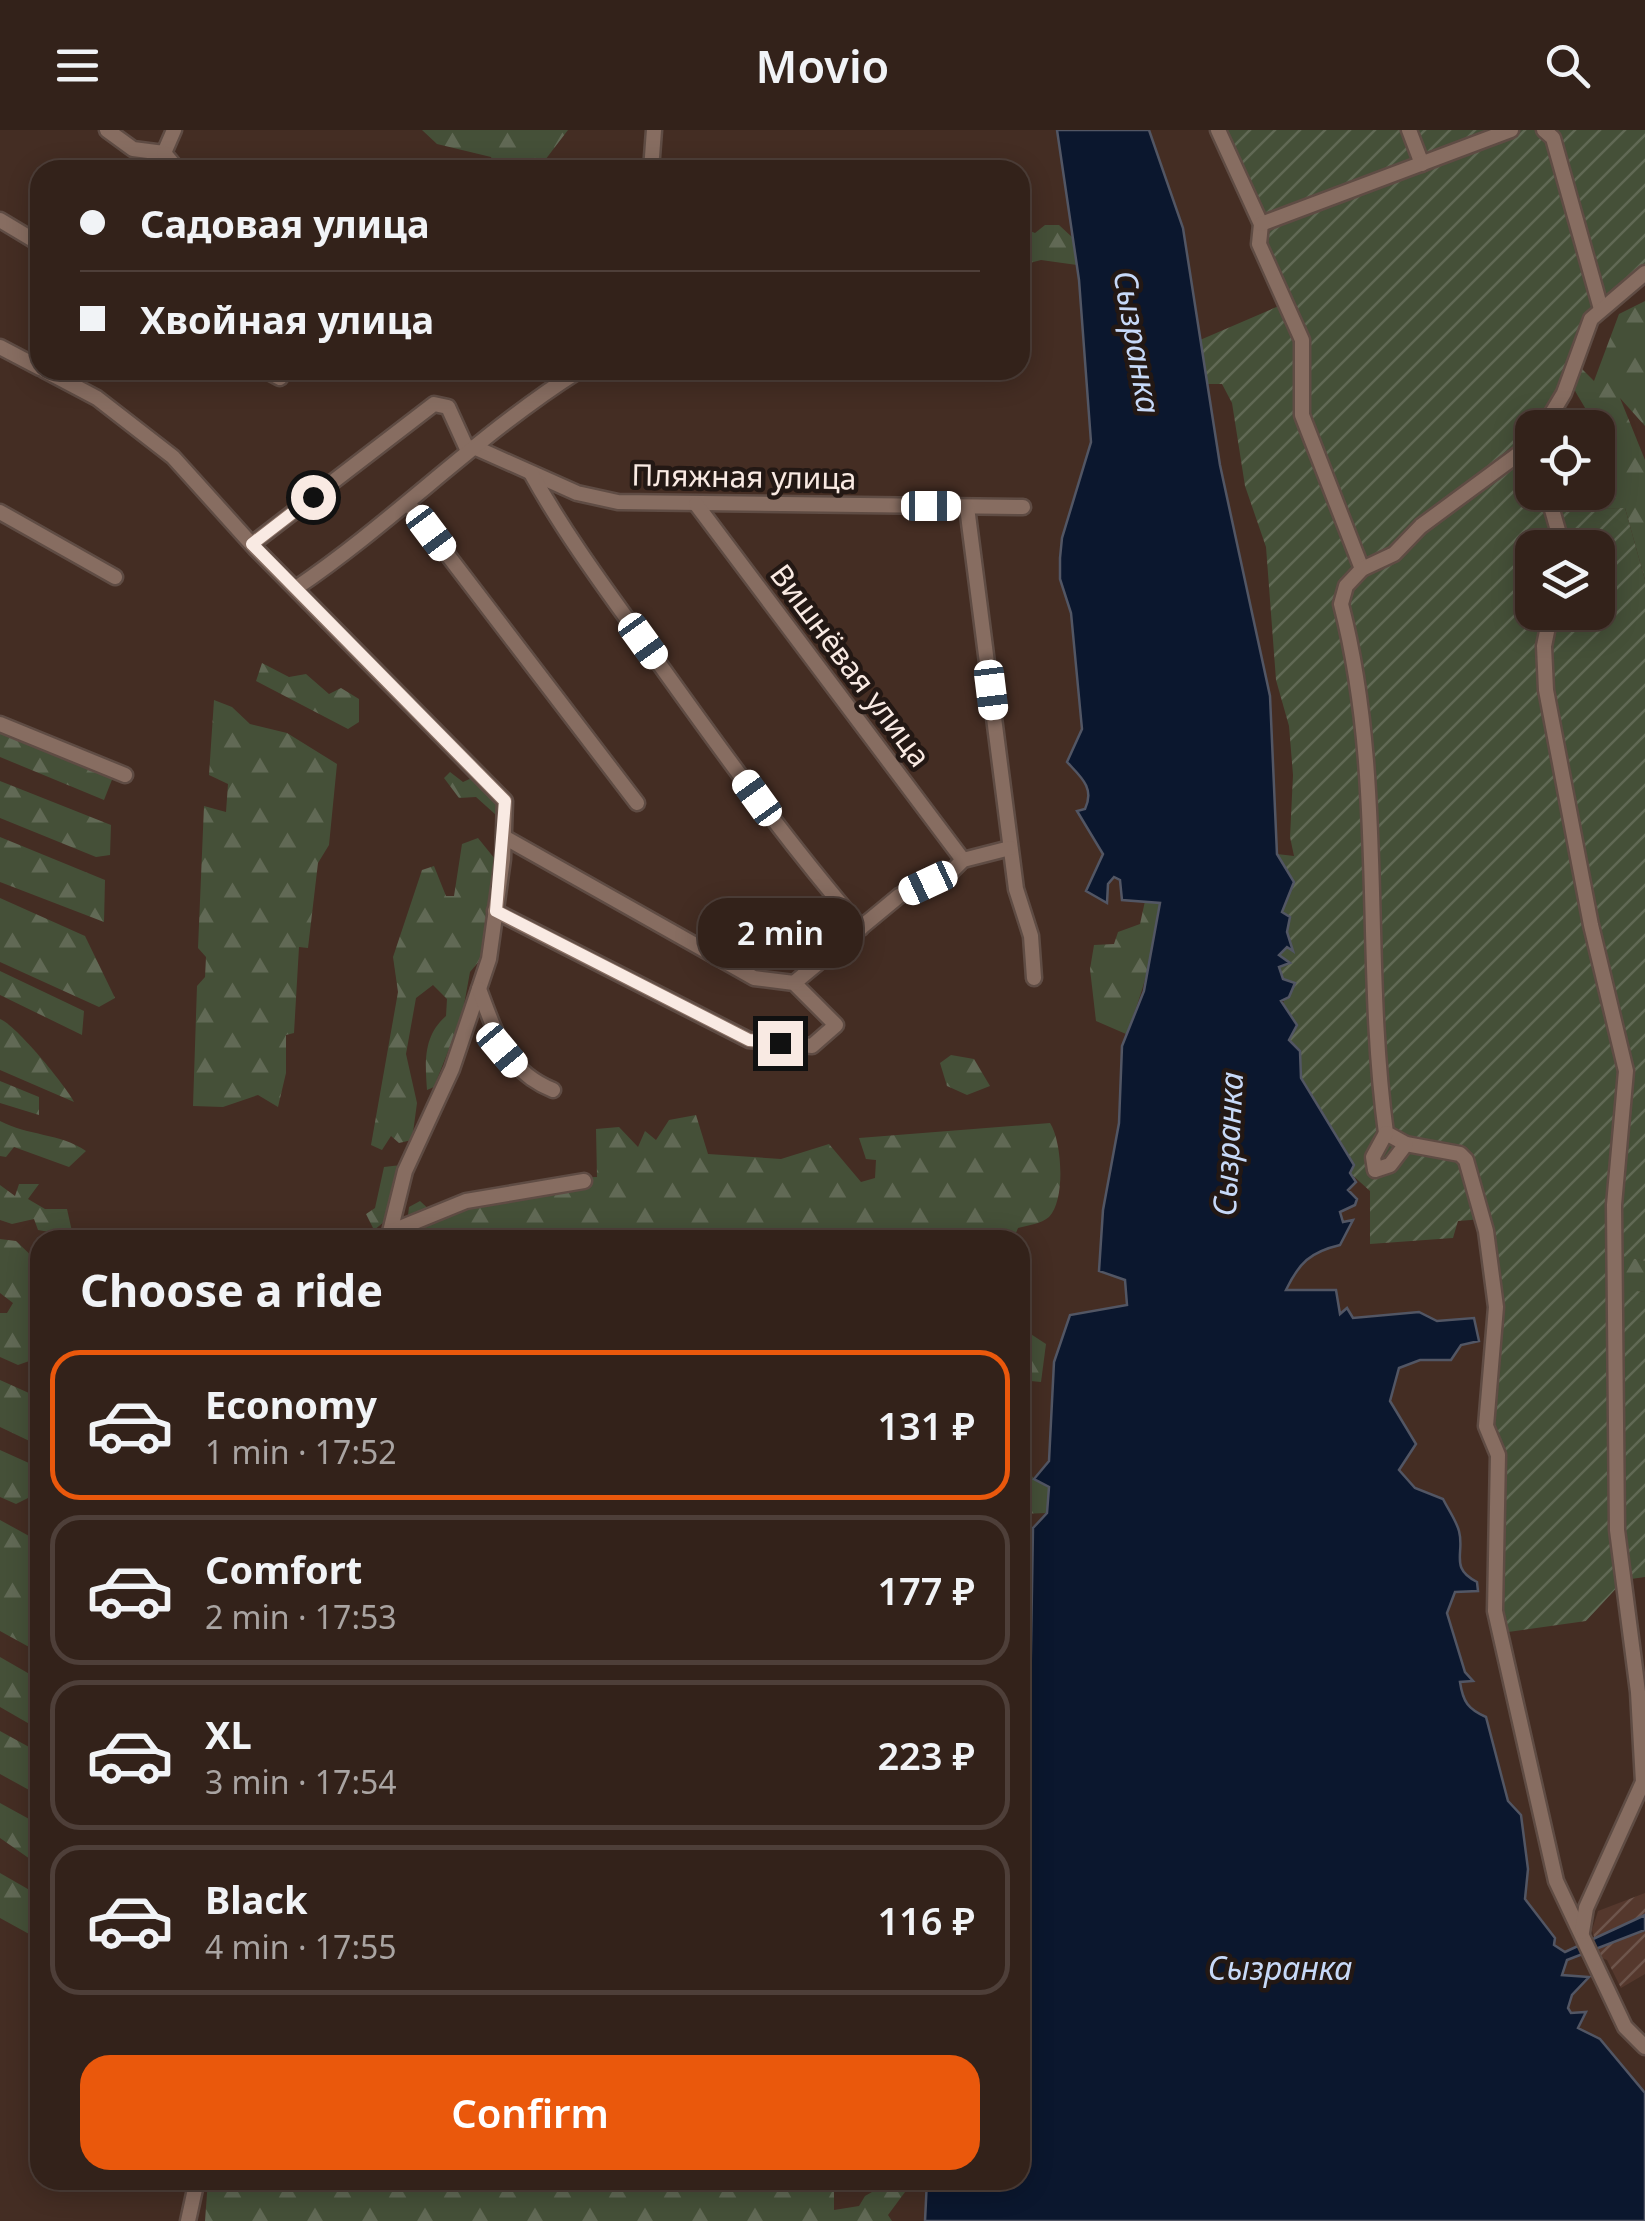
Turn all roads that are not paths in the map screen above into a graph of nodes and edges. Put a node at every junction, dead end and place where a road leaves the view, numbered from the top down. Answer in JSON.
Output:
{"nodes":[{"id":1,"x":106,"y":130,"type":"edge"},
{"id":2,"x":174,"y":130,"type":"edge"},
{"id":3,"x":654,"y":130,"type":"edge"},
{"id":4,"x":1218,"y":130,"type":"edge"},
{"id":5,"x":1409,"y":130,"type":"edge"},
{"id":6,"x":1512,"y":130,"type":"edge"},
{"id":7,"x":1544,"y":130,"type":"edge"},
{"id":8,"x":164,"y":153,"type":"junction"},
{"id":9,"x":170,"y":160,"type":"edge"},
{"id":10,"x":652,"y":160,"type":"edge"},
{"id":11,"x":1422,"y":164,"type":"junction"},
{"id":12,"x":0,"y":220,"type":"edge"},
{"id":13,"x":1260,"y":224,"type":"junction"},
{"id":14,"x":30,"y":238,"type":"edge"},
{"id":15,"x":1645,"y":273,"type":"edge"},
{"id":16,"x":1601,"y":309,"type":"junction"},
{"id":17,"x":0,"y":347,"type":"edge"},
{"id":18,"x":30,"y":363,"type":"edge"},
{"id":19,"x":63,"y":380,"type":"edge"},
{"id":20,"x":564,"y":380,"type":"edge"},
{"id":21,"x":1554,"y":410,"type":"edge"},
{"id":22,"x":471,"y":449,"type":"junction"},
{"id":23,"x":1515,"y":457,"type":"edge"},
{"id":24,"x":531,"y":473,"type":"junction"},
{"id":25,"x":408,"y":503,"type":"junction"},
{"id":26,"x":696,"y":504,"type":"junction"},
{"id":27,"x":968,"y":506,"type":"junction"},
{"id":28,"x":1024,"y":507,"type":"dead end"},
{"id":29,"x":0,"y":512,"type":"edge"},
{"id":30,"x":252,"y":544,"type":"junction"},
{"id":31,"x":1362,"y":569,"type":"junction"},
{"id":32,"x":114,"y":576,"type":"dead end"},
{"id":33,"x":296,"y":588,"type":"junction"},
{"id":34,"x":1547,"y":630,"type":"edge"},
{"id":35,"x":0,"y":724,"type":"edge"},
{"id":36,"x":124,"y":774,"type":"dead end"},
{"id":37,"x":638,"y":803,"type":"dead end"},
{"id":38,"x":504,"y":837,"type":"junction"},
{"id":39,"x":1010,"y":848,"type":"junction"},
{"id":40,"x":963,"y":860,"type":"junction"},
{"id":41,"x":496,"y":911,"type":"junction"},
{"id":42,"x":861,"y":928,"type":"junction"},
{"id":43,"x":1034,"y":978,"type":"dead end"},
{"id":44,"x":794,"y":983,"type":"junction"},
{"id":45,"x":479,"y":988,"type":"junction"},
{"id":46,"x":554,"y":1090,"type":"dead end"},
{"id":47,"x":1386,"y":1133,"type":"junction"},
{"id":48,"x":1406,"y":1144,"type":"junction"},
{"id":49,"x":584,"y":1181,"type":"dead end"},
{"id":50,"x":390,"y":1230,"type":"edge"},
{"id":51,"x":402,"y":1230,"type":"edge"},
{"id":52,"x":1583,"y":1936,"type":"junction"},
{"id":53,"x":1645,"y":2046,"type":"edge"},
{"id":54,"x":195,"y":2190,"type":"edge"},
{"id":55,"x":188,"y":2221,"type":"edge"}],
"edges":[{"from":1,"to":8,"type":"street"},
{"from":2,"to":8,"type":"street"},
{"from":3,"to":10,"type":"street"},
{"from":4,"to":13,"type":"street"},
{"from":5,"to":11,"type":"street"},
{"from":6,"to":11,"type":"street"},
{"from":7,"to":16,"type":"street"},
{"from":8,"to":9,"type":"street"},
{"from":11,"to":13,"type":"street"},
{"from":12,"to":14,"type":"street"},
{"from":13,"to":31,"type":"street"},
{"from":15,"to":16,"type":"street"},
{"from":16,"to":21,"type":"street"},
{"from":17,"to":18,"type":"street"},
{"from":19,"to":30,"type":"street"},
{"from":20,"to":22,"type":"street"},
{"from":22,"to":24,"type":"street","name":"Пляжная улица"},
{"from":22,"to":25,"type":"street"},
{"from":22,"to":30,"type":"street"},
{"from":23,"to":31,"type":"street"},
{"from":24,"to":26,"type":"street","name":"Пляжная улица"},
{"from":24,"to":42,"type":"street"},
{"from":25,"to":33,"type":"street"},
{"from":25,"to":37,"type":"street"},
{"from":26,"to":27,"type":"street","name":"Пляжная улица"},
{"from":26,"to":40,"type":"street","name":"Вишнёвая улица"},
{"from":27,"to":28,"type":"street","name":"Пляжная улица"},
{"from":27,"to":39,"type":"street"},
{"from":29,"to":32,"type":"street"},
{"from":30,"to":33,"type":"street"},
{"from":31,"to":47,"type":"street"},
{"from":33,"to":38,"type":"street"},
{"from":34,"to":52,"type":"street"},
{"from":35,"to":36,"type":"street"},
{"from":38,"to":41,"type":"street"},
{"from":38,"to":44,"type":"street"},
{"from":39,"to":40,"type":"street"},
{"from":39,"to":43,"type":"street"},
{"from":40,"to":42,"type":"street"},
{"from":41,"to":44,"type":"street"},
{"from":41,"to":45,"type":"street"},
{"from":42,"to":44,"type":"street"},
{"from":45,"to":46,"type":"street"},
{"from":45,"to":50,"type":"street"},
{"from":47,"to":48,"type":"street"},
{"from":47,"to":48,"type":"street"},
{"from":48,"to":52,"type":"street"},
{"from":49,"to":51,"type":"street"},
{"from":52,"to":53,"type":"street"},
{"from":54,"to":55,"type":"street"}]}
